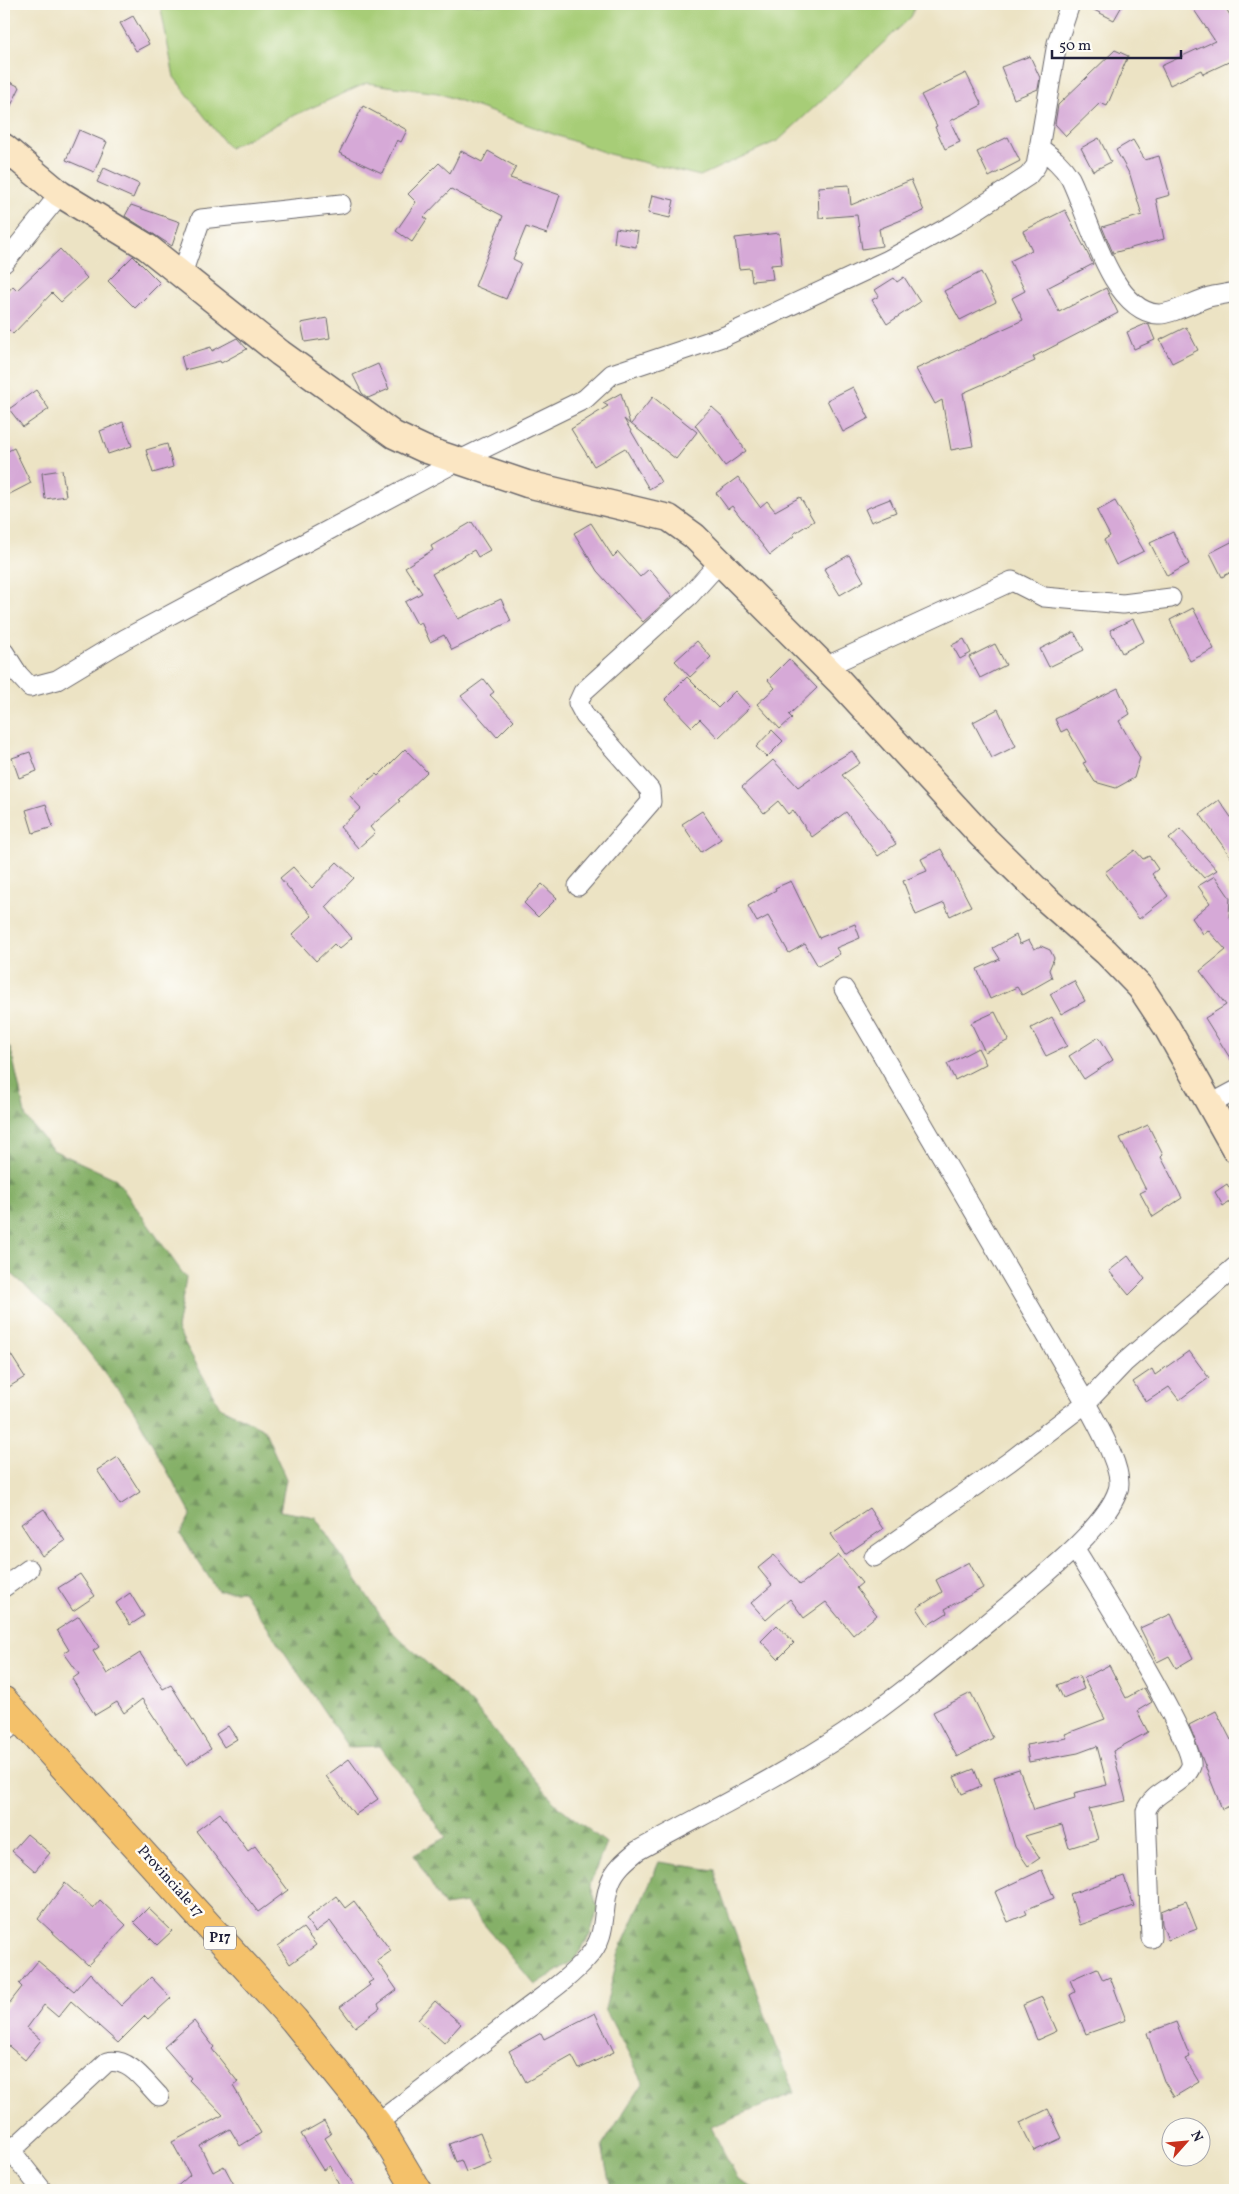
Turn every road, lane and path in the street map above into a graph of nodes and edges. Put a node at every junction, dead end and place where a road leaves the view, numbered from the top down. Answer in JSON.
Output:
{"nodes":[{"id":1,"x":1070,"y":4,"type":"edge"},
{"id":2,"x":4,"y":146,"type":"edge"},
{"id":3,"x":1041,"y":148,"type":"junction"},
{"id":4,"x":60,"y":194,"type":"junction"},
{"id":5,"x":341,"y":204,"type":"dead end"},
{"id":6,"x":4,"y":263,"type":"edge"},
{"id":7,"x":182,"y":274,"type":"junction"},
{"id":8,"x":1235,"y":292,"type":"edge"},
{"id":9,"x":458,"y":461,"type":"junction"},
{"id":10,"x":720,"y":562,"type":"junction"},
{"id":11,"x":1171,"y":598,"type":"dead end"},
{"id":12,"x":4,"y":652,"type":"edge"},
{"id":13,"x":825,"y":667,"type":"junction"},
{"id":14,"x":578,"y":886,"type":"dead end"},
{"id":15,"x":844,"y":989,"type":"dead end"},
{"id":16,"x":1235,"y":1091,"type":"edge"},
{"id":17,"x":1209,"y":1105,"type":"junction"},
{"id":18,"x":1235,"y":1149,"type":"edge"},
{"id":19,"x":1235,"y":1267,"type":"edge"},
{"id":20,"x":1086,"y":1403,"type":"junction"},
{"id":21,"x":1075,"y":1548,"type":"junction"},
{"id":22,"x":874,"y":1557,"type":"dead end"},
{"id":23,"x":29,"y":1568,"type":"dead end"},
{"id":24,"x":4,"y":1587,"type":"edge"},
{"id":25,"x":9,"y":1718,"type":"edge"},
{"id":26,"x":1152,"y":1938,"type":"dead end"},
{"id":27,"x":159,"y":2096,"type":"dead end"},
{"id":28,"x":377,"y":2123,"type":"junction"},
{"id":29,"x":8,"y":2146,"type":"edge"},
{"id":30,"x":42,"y":2190,"type":"edge"},
{"id":31,"x":417,"y":2190,"type":"edge"}],
"edges":[{"from":1,"to":3,"type":"street"},
{"from":2,"to":4,"type":"street"},
{"from":3,"to":8,"type":"street"},
{"from":3,"to":9,"type":"street"},
{"from":4,"to":6,"type":"street"},
{"from":4,"to":7,"type":"street"},
{"from":5,"to":7,"type":"street"},
{"from":7,"to":9,"type":"street"},
{"from":9,"to":10,"type":"street"},
{"from":9,"to":12,"type":"street"},
{"from":10,"to":13,"type":"street"},
{"from":10,"to":14,"type":"street"},
{"from":11,"to":13,"type":"street"},
{"from":13,"to":17,"type":"street"},
{"from":15,"to":20,"type":"street"},
{"from":16,"to":17,"type":"street"},
{"from":17,"to":18,"type":"street"},
{"from":19,"to":20,"type":"street"},
{"from":20,"to":21,"type":"street"},
{"from":20,"to":22,"type":"street"},
{"from":21,"to":26,"type":"street"},
{"from":21,"to":28,"type":"street"},
{"from":23,"to":24,"type":"street"},
{"from":25,"to":28,"type":"main road","name":"Provinciale 17","number":"P17"},
{"from":27,"to":29,"type":"street"},
{"from":28,"to":31,"type":"main road","name":"Provinciale 17","number":"P17"},
{"from":29,"to":30,"type":"street"}]}
